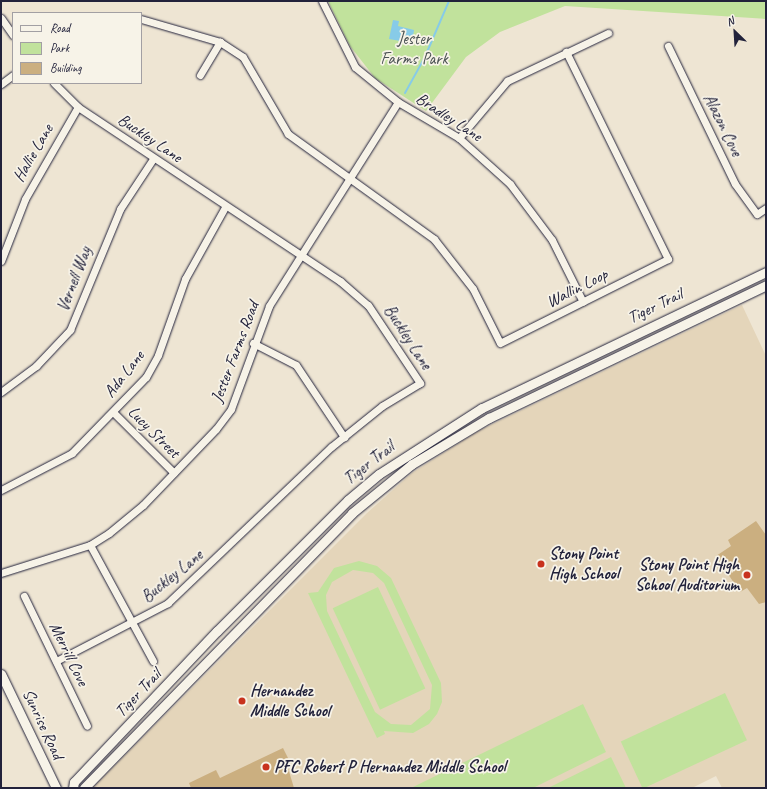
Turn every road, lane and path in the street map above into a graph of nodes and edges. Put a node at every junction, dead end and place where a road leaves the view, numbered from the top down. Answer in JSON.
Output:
{"nodes":[{"id":1,"x":322,"y":1,"type":"edge"},
{"id":2,"x":1,"y":18,"type":"edge"},
{"id":3,"x":142,"y":19,"type":"edge"},
{"id":4,"x":608,"y":33,"type":"dead end"},
{"id":5,"x":12,"y":34,"type":"edge"},
{"id":6,"x":220,"y":42,"type":"junction"},
{"id":7,"x":668,"y":46,"type":"dead end"},
{"id":8,"x":566,"y":52,"type":"junction"},
{"id":9,"x":200,"y":75,"type":"dead end"},
{"id":10,"x":12,"y":76,"type":"edge"},
{"id":11,"x":1,"y":84,"type":"edge"},
{"id":12,"x":55,"y":84,"type":"edge"},
{"id":13,"x":398,"y":102,"type":"junction"},
{"id":14,"x":78,"y":107,"type":"junction"},
{"id":15,"x":459,"y":138,"type":"junction"},
{"id":16,"x":153,"y":159,"type":"junction"},
{"id":17,"x":348,"y":176,"type":"junction"},
{"id":18,"x":225,"y":207,"type":"junction"},
{"id":19,"x":766,"y":208,"type":"edge"},
{"id":20,"x":299,"y":255,"type":"junction"},
{"id":21,"x":1,"y":261,"type":"edge"},
{"id":22,"x":766,"y":272,"type":"edge"},
{"id":23,"x":766,"y":285,"type":"edge"},
{"id":24,"x":583,"y":302,"type":"junction"},
{"id":25,"x":253,"y":343,"type":"junction"},
{"id":26,"x":1,"y":392,"type":"edge"},
{"id":27,"x":113,"y":412,"type":"junction"},
{"id":28,"x":344,"y":437,"type":"junction"},
{"id":29,"x":174,"y":473,"type":"junction"},
{"id":30,"x":1,"y":490,"type":"edge"},
{"id":31,"x":90,"y":545,"type":"junction"},
{"id":32,"x":1,"y":573,"type":"edge"},
{"id":33,"x":24,"y":596,"type":"dead end"},
{"id":34,"x":130,"y":625,"type":"junction"},
{"id":35,"x":56,"y":661,"type":"junction"},
{"id":36,"x":153,"y":661,"type":"dead end"},
{"id":37,"x":1,"y":674,"type":"edge"},
{"id":38,"x":86,"y":726,"type":"dead end"},
{"id":39,"x":56,"y":788,"type":"edge"},
{"id":40,"x":73,"y":788,"type":"edge"},
{"id":41,"x":84,"y":788,"type":"edge"}],
"edges":[{"from":1,"to":13,"type":"street","name":"Bradley Lane"},
{"from":2,"to":5,"type":"street"},
{"from":3,"to":6,"type":"street"},
{"from":4,"to":8,"type":"street"},
{"from":6,"to":9,"type":"street"},
{"from":6,"to":17,"type":"street"},
{"from":7,"to":19,"type":"street","name":"Alazon Cove"},
{"from":8,"to":15,"type":"street"},
{"from":8,"to":24,"type":"street","name":"Wallin Loop"},
{"from":10,"to":11,"type":"street"},
{"from":12,"to":14,"type":"street","name":"Buckley Lane"},
{"from":13,"to":15,"type":"street","name":"Bradley Lane"},
{"from":13,"to":17,"type":"street","name":"Jester Farms Road"},
{"from":14,"to":16,"type":"street","name":"Buckley Lane"},
{"from":14,"to":21,"type":"street","name":"Hallie Lane"},
{"from":15,"to":24,"type":"street","name":"Bradley Lane"},
{"from":16,"to":18,"type":"street","name":"Buckley Lane"},
{"from":16,"to":26,"type":"street","name":"Vernell Way"},
{"from":17,"to":20,"type":"street","name":"Jester Farms Road"},
{"from":17,"to":24,"type":"street","name":"Wallin Loop"},
{"from":18,"to":20,"type":"street","name":"Buckley Lane"},
{"from":18,"to":27,"type":"street","name":"Ada Lane"},
{"from":20,"to":25,"type":"street","name":"Jester Farms Road"},
{"from":20,"to":28,"type":"street","name":"Buckley Lane"},
{"from":22,"to":40,"type":"street","name":"Tiger Trail"},
{"from":23,"to":41,"type":"street","name":"Tiger Trail"},
{"from":25,"to":28,"type":"street"},
{"from":25,"to":29,"type":"street","name":"Jester Farms Road"},
{"from":27,"to":29,"type":"street","name":"Lucy Street"},
{"from":27,"to":30,"type":"street","name":"Ada Lane"},
{"from":28,"to":34,"type":"street","name":"Buckley Lane"},
{"from":29,"to":31,"type":"street","name":"Jester Farms Road"},
{"from":31,"to":32,"type":"street","name":"Jester Farms Road"},
{"from":31,"to":34,"type":"street"},
{"from":33,"to":35,"type":"street","name":"Merrill Cove"},
{"from":34,"to":35,"type":"street","name":"Buckley Lane"},
{"from":34,"to":36,"type":"street"},
{"from":35,"to":38,"type":"street","name":"Merrill Cove"},
{"from":37,"to":39,"type":"street","name":"Sunrise Road"}]}
